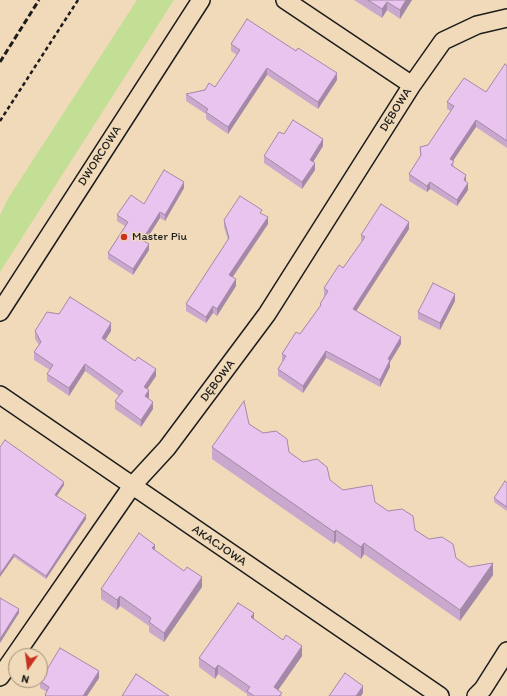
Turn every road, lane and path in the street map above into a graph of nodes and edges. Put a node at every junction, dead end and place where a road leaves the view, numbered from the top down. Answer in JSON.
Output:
{"nodes":[{"id":1,"x":78,"y":0,"type":"edge"},
{"id":2,"x":201,"y":0,"type":"edge"},
{"id":3,"x":284,"y":0,"type":"edge"},
{"id":4,"x":507,"y":18,"type":"edge"},
{"id":5,"x":416,"y":79,"type":"junction"},
{"id":6,"x":0,"y":121,"type":"edge"},
{"id":7,"x":0,"y":312,"type":"edge"},
{"id":8,"x":0,"y":395,"type":"edge"},
{"id":9,"x":132,"y":486,"type":"junction"},
{"id":10,"x":507,"y":651,"type":"edge"},
{"id":11,"x":0,"y":677,"type":"edge"},
{"id":12,"x":440,"y":696,"type":"edge"},
{"id":13,"x":476,"y":696,"type":"edge"}],
"edges":[{"from":1,"to":6,"type":"path"},
{"from":2,"to":7,"type":"street","name":"DWORCOWA"},
{"from":3,"to":5,"type":"street"},
{"from":4,"to":5,"type":"street","name":"DĘBOWA"},
{"from":5,"to":9,"type":"street","name":"DĘBOWA"},
{"from":8,"to":9,"type":"street","name":"AKACJOWA"},
{"from":9,"to":11,"type":"street","name":"DĘBOWA"},
{"from":9,"to":12,"type":"street","name":"AKACJOWA"},
{"from":10,"to":13,"type":"street"}]}
